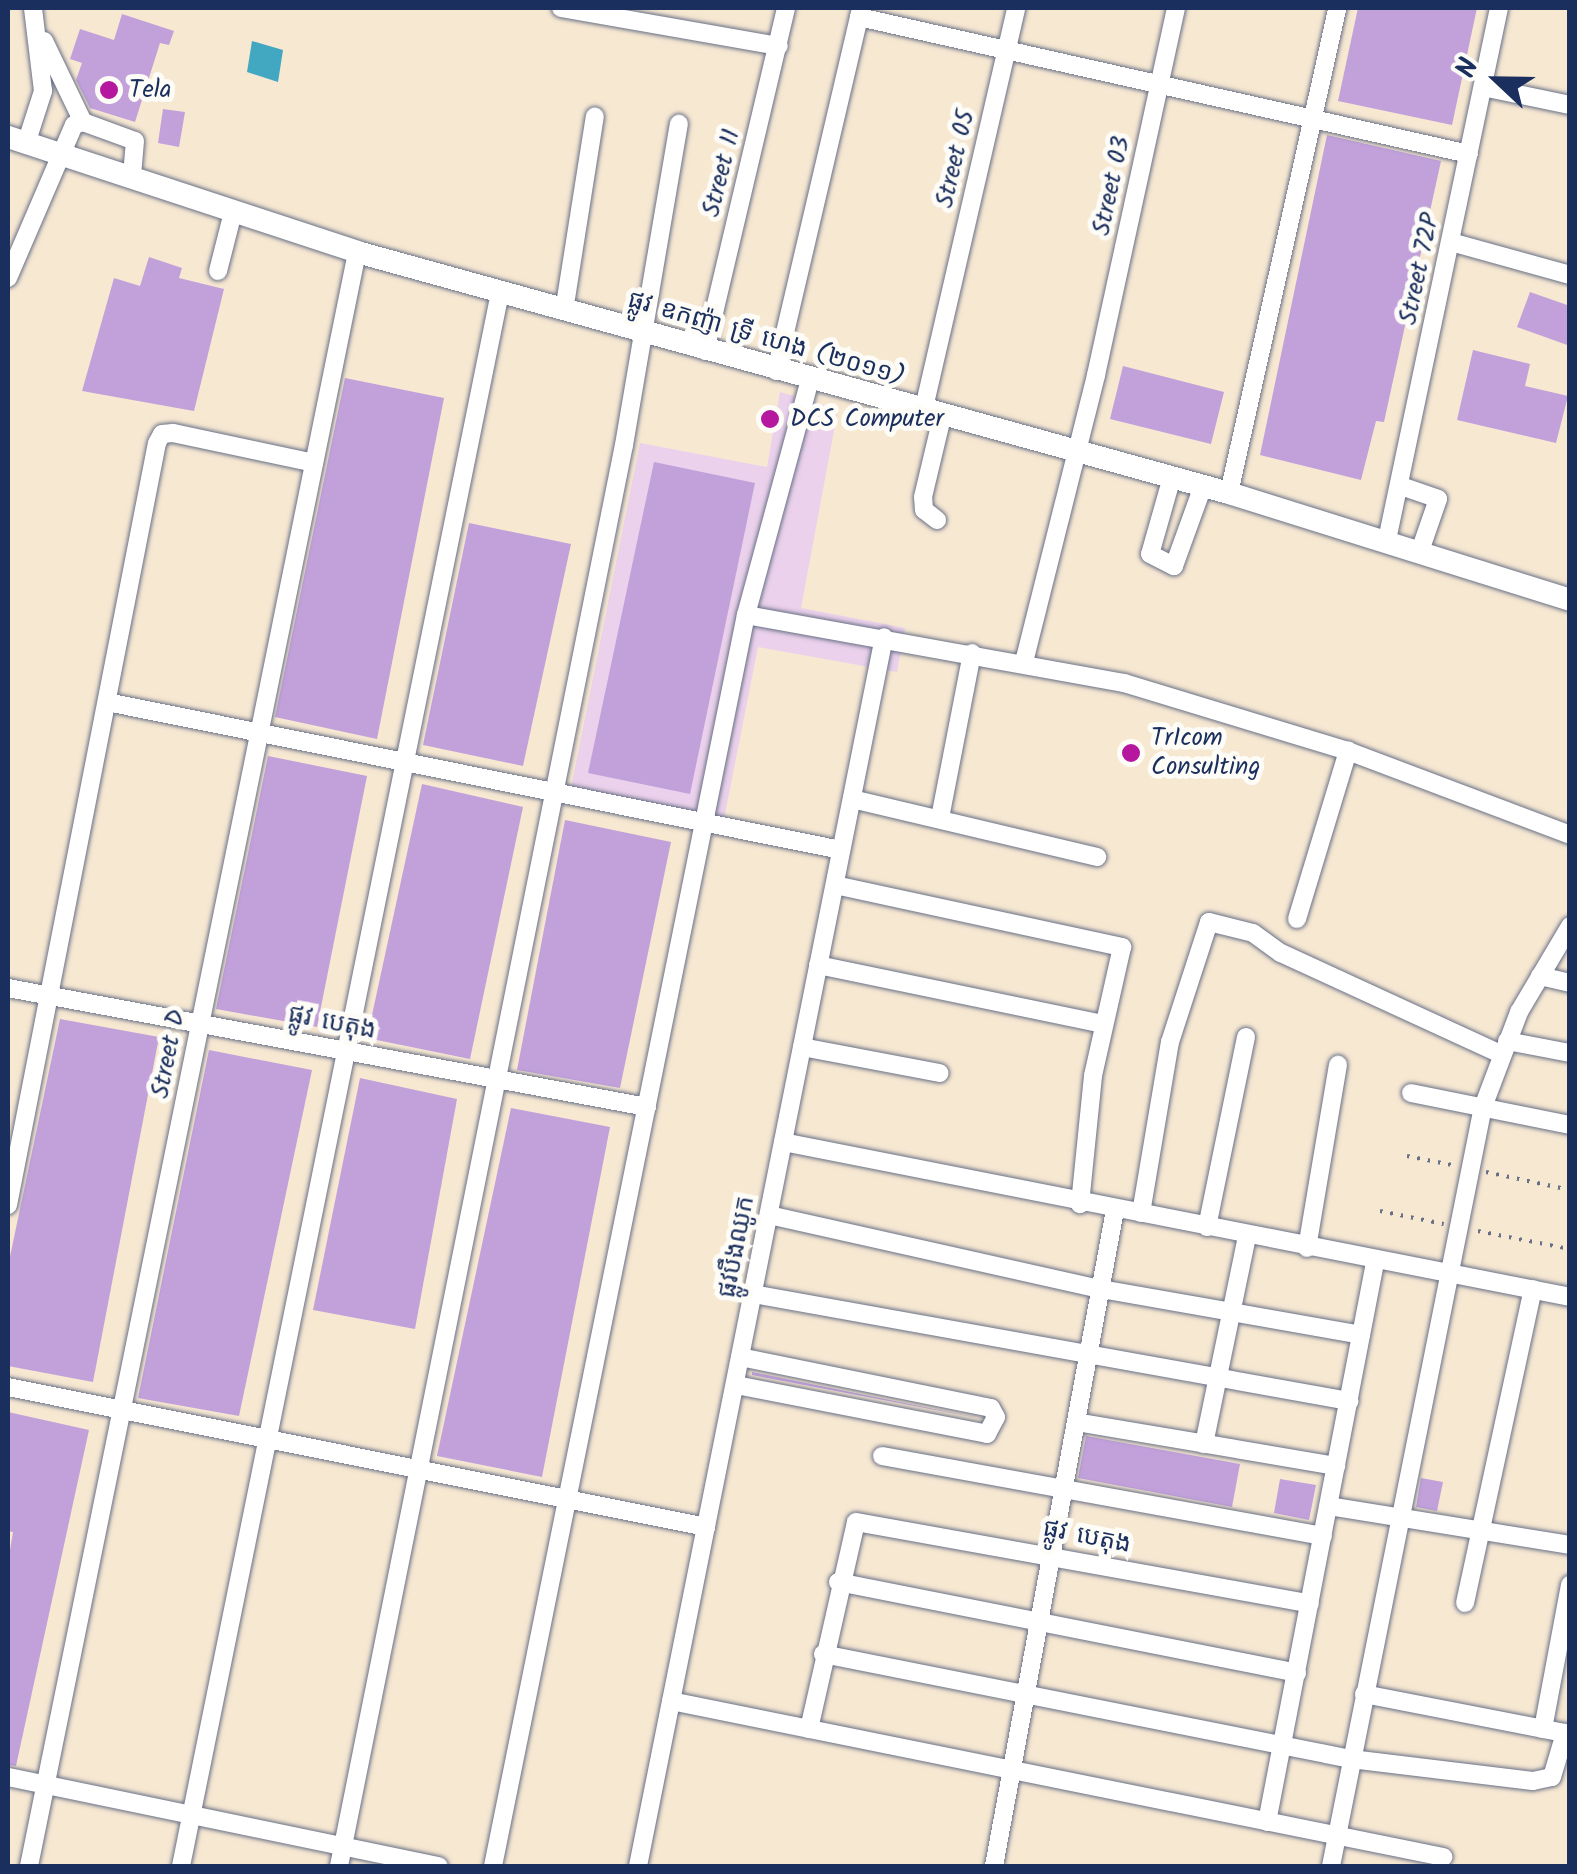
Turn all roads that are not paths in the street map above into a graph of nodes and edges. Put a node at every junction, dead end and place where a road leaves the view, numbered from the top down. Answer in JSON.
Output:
{"nodes":[{"id":1,"x":33,"y":8,"type":"edge"},
{"id":2,"x":561,"y":8,"type":"edge"},
{"id":3,"x":786,"y":8,"type":"edge"},
{"id":4,"x":1016,"y":8,"type":"edge"},
{"id":5,"x":1176,"y":8,"type":"edge"},
{"id":6,"x":1337,"y":8,"type":"edge"},
{"id":7,"x":1498,"y":8,"type":"edge"},
{"id":8,"x":860,"y":12,"type":"edge"},
{"id":9,"x":40,"y":33,"type":"junction"},
{"id":10,"x":779,"y":46,"type":"junction"},
{"id":11,"x":1006,"y":50,"type":"junction"},
{"id":12,"x":1159,"y":84,"type":"junction"},
{"id":13,"x":1482,"y":86,"type":"junction"},
{"id":14,"x":1570,"y":106,"type":"edge"},
{"id":15,"x":595,"y":116,"type":"dead end"},
{"id":16,"x":1312,"y":119,"type":"junction"},
{"id":17,"x":83,"y":122,"type":"junction"},
{"id":18,"x":678,"y":124,"type":"dead end"},
{"id":19,"x":17,"y":140,"type":"edge"},
{"id":20,"x":57,"y":154,"type":"junction"},
{"id":21,"x":1469,"y":154,"type":"junction"},
{"id":22,"x":132,"y":179,"type":"junction"},
{"id":23,"x":233,"y":212,"type":"junction"},
{"id":24,"x":1451,"y":242,"type":"junction"},
{"id":25,"x":357,"y":252,"type":"junction"},
{"id":26,"x":218,"y":271,"type":"dead end"},
{"id":27,"x":1570,"y":275,"type":"edge"},
{"id":28,"x":8,"y":278,"type":"edge"},
{"id":29,"x":500,"y":293,"type":"junction"},
{"id":30,"x":564,"y":311,"type":"junction"},
{"id":31,"x":644,"y":333,"type":"junction"},
{"id":32,"x":704,"y":350,"type":"junction"},
{"id":33,"x":776,"y":371,"type":"junction"},
{"id":34,"x":810,"y":380,"type":"junction"},
{"id":35,"x":933,"y":415,"type":"junction"},
{"id":36,"x":1077,"y":451,"type":"junction"},
{"id":37,"x":314,"y":463,"type":"junction"},
{"id":38,"x":1172,"y":477,"type":"junction"},
{"id":39,"x":1203,"y":486,"type":"junction"},
{"id":40,"x":1401,"y":486,"type":"junction"},
{"id":41,"x":1229,"y":493,"type":"junction"},
{"id":42,"x":1163,"y":508,"type":"junction"},
{"id":43,"x":1193,"y":517,"type":"junction"},
{"id":44,"x":937,"y":520,"type":"dead end"},
{"id":45,"x":1388,"y":540,"type":"junction"},
{"id":46,"x":1420,"y":551,"type":"junction"},
{"id":47,"x":1570,"y":600,"type":"edge"},
{"id":48,"x":746,"y":614,"type":"junction"},
{"id":49,"x":884,"y":637,"type":"junction"},
{"id":50,"x":972,"y":653,"type":"junction"},
{"id":51,"x":1024,"y":662,"type":"junction"},
{"id":52,"x":108,"y":702,"type":"junction"},
{"id":53,"x":259,"y":732,"type":"junction"},
{"id":54,"x":1348,"y":751,"type":"junction"},
{"id":55,"x":405,"y":762,"type":"junction"},
{"id":56,"x":555,"y":792,"type":"junction"},
{"id":57,"x":852,"y":799,"type":"junction"},
{"id":58,"x":940,"y":818,"type":"junction"},
{"id":59,"x":704,"y":822,"type":"junction"},
{"id":60,"x":1570,"y":835,"type":"edge"},
{"id":61,"x":842,"y":850,"type":"junction"},
{"id":62,"x":1097,"y":857,"type":"dead end"},
{"id":63,"x":834,"y":885,"type":"junction"},
{"id":64,"x":1297,"y":919,"type":"dead end"},
{"id":65,"x":1570,"y":926,"type":"edge"},
{"id":66,"x":818,"y":966,"type":"junction"},
{"id":67,"x":1540,"y":976,"type":"junction"},
{"id":68,"x":1570,"y":982,"type":"edge"},
{"id":69,"x":8,"y":988,"type":"edge"},
{"id":70,"x":49,"y":996,"type":"junction"},
{"id":71,"x":200,"y":1024,"type":"junction"},
{"id":72,"x":1103,"y":1024,"type":"junction"},
{"id":73,"x":1246,"y":1036,"type":"dead end"},
{"id":74,"x":802,"y":1047,"type":"junction"},
{"id":75,"x":1504,"y":1047,"type":"junction"},
{"id":76,"x":346,"y":1051,"type":"junction"},
{"id":77,"x":1570,"y":1053,"type":"edge"},
{"id":78,"x":1338,"y":1065,"type":"dead end"},
{"id":79,"x":940,"y":1073,"type":"dead end"},
{"id":80,"x":498,"y":1080,"type":"junction"},
{"id":81,"x":1411,"y":1093,"type":"dead end"},
{"id":82,"x":647,"y":1107,"type":"junction"},
{"id":83,"x":1483,"y":1107,"type":"junction"},
{"id":84,"x":1570,"y":1125,"type":"edge"},
{"id":85,"x":783,"y":1142,"type":"junction"},
{"id":86,"x":1080,"y":1204,"type":"junction"},
{"id":87,"x":8,"y":1205,"type":"edge"},
{"id":88,"x":1115,"y":1210,"type":"junction"},
{"id":89,"x":1141,"y":1213,"type":"junction"},
{"id":90,"x":768,"y":1215,"type":"junction"},
{"id":91,"x":1207,"y":1227,"type":"junction"},
{"id":92,"x":1246,"y":1236,"type":"junction"},
{"id":93,"x":1307,"y":1248,"type":"junction"},
{"id":94,"x":1375,"y":1263,"type":"junction"},
{"id":95,"x":1447,"y":1275,"type":"junction"},
{"id":96,"x":1533,"y":1289,"type":"junction"},
{"id":97,"x":1100,"y":1290,"type":"junction"},
{"id":98,"x":753,"y":1294,"type":"junction"},
{"id":99,"x":1570,"y":1296,"type":"edge"},
{"id":100,"x":1230,"y":1312,"type":"junction"},
{"id":101,"x":1361,"y":1335,"type":"junction"},
{"id":102,"x":1088,"y":1356,"type":"junction"},
{"id":103,"x":740,"y":1357,"type":"junction"},
{"id":104,"x":1217,"y":1378,"type":"junction"},
{"id":105,"x":736,"y":1386,"type":"junction"},
{"id":106,"x":8,"y":1387,"type":"edge"},
{"id":107,"x":1349,"y":1401,"type":"junction"},
{"id":108,"x":122,"y":1410,"type":"junction"},
{"id":109,"x":1076,"y":1422,"type":"junction"},
{"id":110,"x":268,"y":1439,"type":"junction"},
{"id":111,"x":1204,"y":1444,"type":"junction"},
{"id":112,"x":882,"y":1456,"type":"dead end"},
{"id":113,"x":1336,"y":1466,"type":"junction"},
{"id":114,"x":419,"y":1469,"type":"junction"},
{"id":115,"x":1064,"y":1486,"type":"junction"},
{"id":116,"x":568,"y":1499,"type":"junction"},
{"id":117,"x":1328,"y":1506,"type":"junction"},
{"id":118,"x":1401,"y":1515,"type":"junction"},
{"id":119,"x":706,"y":1526,"type":"junction"},
{"id":120,"x":1480,"y":1527,"type":"junction"},
{"id":121,"x":1323,"y":1536,"type":"junction"},
{"id":122,"x":1570,"y":1545,"type":"edge"},
{"id":123,"x":1051,"y":1556,"type":"junction"},
{"id":124,"x":838,"y":1582,"type":"junction"},
{"id":125,"x":1570,"y":1585,"type":"edge"},
{"id":126,"x":1465,"y":1602,"type":"dead end"},
{"id":127,"x":1310,"y":1604,"type":"junction"},
{"id":128,"x":1038,"y":1624,"type":"junction"},
{"id":129,"x":1565,"y":1638,"type":"edge"},
{"id":130,"x":823,"y":1654,"type":"junction"},
{"id":131,"x":1297,"y":1674,"type":"junction"},
{"id":132,"x":1364,"y":1694,"type":"junction"},
{"id":133,"x":1026,"y":1696,"type":"junction"},
{"id":134,"x":671,"y":1700,"type":"junction"},
{"id":135,"x":810,"y":1728,"type":"junction"},
{"id":136,"x":1544,"y":1729,"type":"junction"},
{"id":137,"x":1567,"y":1733,"type":"edge"},
{"id":138,"x":1283,"y":1746,"type":"junction"},
{"id":139,"x":1352,"y":1759,"type":"junction"},
{"id":140,"x":1012,"y":1770,"type":"junction"},
{"id":141,"x":8,"y":1777,"type":"edge"},
{"id":142,"x":46,"y":1785,"type":"junction"},
{"id":143,"x":191,"y":1815,"type":"junction"},
{"id":144,"x":1267,"y":1822,"type":"junction"},
{"id":145,"x":1338,"y":1836,"type":"junction"},
{"id":146,"x":343,"y":1846,"type":"junction"},
{"id":147,"x":1443,"y":1856,"type":"dead end"},
{"id":148,"x":29,"y":1866,"type":"edge"},
{"id":149,"x":181,"y":1866,"type":"edge"},
{"id":150,"x":339,"y":1866,"type":"edge"},
{"id":151,"x":439,"y":1866,"type":"edge"},
{"id":152,"x":493,"y":1866,"type":"edge"},
{"id":153,"x":638,"y":1866,"type":"edge"},
{"id":154,"x":994,"y":1866,"type":"edge"},
{"id":155,"x":1331,"y":1866,"type":"edge"}],
"edges":[{"from":1,"to":9,"type":"street"},
{"from":2,"to":10,"type":"street"},
{"from":3,"to":10,"type":"street","name":"Street 11"},
{"from":4,"to":11,"type":"street","name":"Street 05"},
{"from":5,"to":12,"type":"street","name":"Street 03"},
{"from":6,"to":16,"type":"street"},
{"from":7,"to":13,"type":"street","name":"Street 72P"},
{"from":8,"to":11,"type":"street"},
{"from":8,"to":33,"type":"street"},
{"from":9,"to":17,"type":"street"},
{"from":9,"to":19,"type":"street"},
{"from":10,"to":32,"type":"street","name":"Street 11"},
{"from":11,"to":12,"type":"street"},
{"from":11,"to":35,"type":"street","name":"Street 05"},
{"from":12,"to":16,"type":"street"},
{"from":12,"to":36,"type":"street","name":"Street 03"},
{"from":13,"to":14,"type":"street"},
{"from":13,"to":21,"type":"street","name":"Street 72P"},
{"from":15,"to":30,"type":"street"},
{"from":16,"to":21,"type":"street"},
{"from":16,"to":41,"type":"street"},
{"from":17,"to":20,"type":"street"},
{"from":17,"to":22,"type":"street"},
{"from":18,"to":31,"type":"street"},
{"from":19,"to":20,"type":"main road","name":"ផ្លូវ ឧកញ៉ា ទ្រី ហេង (២០១១)"},
{"from":20,"to":22,"type":"main road","name":"ផ្លូវ ឧកញ៉ា ទ្រី ហេង (២០១១)"},
{"from":20,"to":28,"type":"street"},
{"from":21,"to":24,"type":"street","name":"Street 72P"},
{"from":22,"to":23,"type":"main road","name":"ផ្លូវ ឧកញ៉ា ទ្រី ហេង (២០១១)"},
{"from":23,"to":25,"type":"main road","name":"ផ្លូវ ឧកញ៉ា ទ្រី ហេង (២០១១)"},
{"from":23,"to":26,"type":"street"},
{"from":24,"to":27,"type":"street"},
{"from":24,"to":40,"type":"street","name":"Street 72P"},
{"from":25,"to":29,"type":"main road","name":"ផ្លូវ ឧកញ៉ា ទ្រី ហេង (២០១១)"},
{"from":25,"to":37,"type":"street","name":"Street D"},
{"from":29,"to":30,"type":"main road","name":"ផ្លូវ ឧកញ៉ា ទ្រី ហេង (២០១១)"},
{"from":29,"to":55,"type":"street"},
{"from":30,"to":31,"type":"main road","name":"ផ្លូវ ឧកញ៉ា ទ្រី ហេង (២០១១)"},
{"from":31,"to":32,"type":"main road","name":"ផ្លូវ ឧកញ៉ា ទ្រី ហេង (២០១១)"},
{"from":31,"to":56,"type":"street"},
{"from":32,"to":33,"type":"main road","name":"ផ្លូវ ឧកញ៉ា ទ្រី ហេង (២០១១)"},
{"from":33,"to":34,"type":"main road","name":"ផ្លូវ ឧកញ៉ា ទ្រី ហេង (២០១១)"},
{"from":34,"to":35,"type":"main road","name":"ផ្លូវ ឧកញ៉ា ទ្រី ហេង (២០១១)"},
{"from":34,"to":48,"type":"street"},
{"from":35,"to":36,"type":"main road","name":"ផ្លូវ ឧកញ៉ា ទ្រី ហេង (២០១១)"},
{"from":35,"to":44,"type":"street","name":"Street 05"},
{"from":36,"to":38,"type":"main road","name":"ផ្លូវ ឧកញ៉ា ទ្រី ហេង (២០១១)"},
{"from":36,"to":51,"type":"street","name":"Street 03"},
{"from":37,"to":52,"type":"street"},
{"from":37,"to":53,"type":"street","name":"Street D"},
{"from":38,"to":39,"type":"main road","name":"ផ្លូវ ឧកញ៉ា ទ្រី ហេង (២០១១)"},
{"from":38,"to":42,"type":"street"},
{"from":39,"to":41,"type":"main road","name":"ផ្លូវ ឧកញ៉ា ទ្រី ហេង (២០១១)"},
{"from":39,"to":43,"type":"street"},
{"from":40,"to":45,"type":"street","name":"Street 72P"},
{"from":40,"to":46,"type":"street"},
{"from":41,"to":45,"type":"main road","name":"ផ្លូវ ឧកញ៉ា ទ្រី ហេង (២០១១)"},
{"from":42,"to":43,"type":"street"},
{"from":42,"to":43,"type":"street"},
{"from":45,"to":46,"type":"main road","name":"ផ្លូវ ឧកញ៉ា ទ្រី ហេង (២០១១)"},
{"from":46,"to":47,"type":"main road","name":"ផ្លូវ ឧកញ៉ា ទ្រី ហេង (២០១១)"},
{"from":48,"to":49,"type":"street"},
{"from":48,"to":59,"type":"street"},
{"from":49,"to":50,"type":"street"},
{"from":49,"to":57,"type":"street","name":"ផ្លូវបឹងឈូក"},
{"from":50,"to":51,"type":"street"},
{"from":50,"to":58,"type":"street"},
{"from":51,"to":54,"type":"street"},
{"from":52,"to":53,"type":"street"},
{"from":52,"to":70,"type":"street"},
{"from":53,"to":55,"type":"street"},
{"from":53,"to":71,"type":"street","name":"Street D"},
{"from":54,"to":60,"type":"street"},
{"from":54,"to":64,"type":"street"},
{"from":55,"to":56,"type":"street"},
{"from":55,"to":76,"type":"street"},
{"from":56,"to":59,"type":"street"},
{"from":56,"to":80,"type":"street"},
{"from":57,"to":58,"type":"street"},
{"from":57,"to":61,"type":"street","name":"ផ្លូវបឹងឈូក"},
{"from":58,"to":62,"type":"street"},
{"from":59,"to":61,"type":"street"},
{"from":59,"to":82,"type":"street"},
{"from":61,"to":63,"type":"street","name":"ផ្លូវបឹងឈូក"},
{"from":63,"to":66,"type":"street","name":"ផ្លូវបឹងឈូក"},
{"from":63,"to":72,"type":"street"},
{"from":65,"to":67,"type":"street"},
{"from":66,"to":72,"type":"street"},
{"from":66,"to":74,"type":"street","name":"ផ្លូវបឹងឈូក"},
{"from":67,"to":68,"type":"street"},
{"from":67,"to":75,"type":"street"},
{"from":69,"to":70,"type":"street","name":"ផ្លូវ បេតុង"},
{"from":70,"to":71,"type":"street","name":"ផ្លូវ បេតុង"},
{"from":70,"to":87,"type":"street"},
{"from":71,"to":76,"type":"street","name":"ផ្លូវ បេតុង"},
{"from":71,"to":108,"type":"street","name":"Street D"},
{"from":72,"to":86,"type":"street"},
{"from":73,"to":91,"type":"street"},
{"from":74,"to":79,"type":"street"},
{"from":74,"to":85,"type":"street","name":"ផ្លូវបឹងឈូក"},
{"from":75,"to":77,"type":"street"},
{"from":75,"to":83,"type":"street"},
{"from":75,"to":89,"type":"street"},
{"from":76,"to":80,"type":"street","name":"ផ្លូវ បេតុង"},
{"from":76,"to":110,"type":"street"},
{"from":78,"to":93,"type":"street"},
{"from":80,"to":82,"type":"street","name":"ផ្លូវ បេតុង"},
{"from":80,"to":114,"type":"street"},
{"from":81,"to":83,"type":"street"},
{"from":82,"to":116,"type":"street"},
{"from":83,"to":84,"type":"street"},
{"from":83,"to":95,"type":"street"},
{"from":85,"to":86,"type":"street"},
{"from":85,"to":90,"type":"street","name":"ផ្លូវបឹងឈូក"},
{"from":86,"to":88,"type":"street"},
{"from":88,"to":89,"type":"street"},
{"from":88,"to":97,"type":"street"},
{"from":89,"to":91,"type":"street"},
{"from":90,"to":97,"type":"street"},
{"from":90,"to":98,"type":"street","name":"ផ្លូវបឹងឈូក"},
{"from":91,"to":92,"type":"street"},
{"from":92,"to":93,"type":"street"},
{"from":92,"to":100,"type":"street"},
{"from":93,"to":94,"type":"street"},
{"from":94,"to":95,"type":"street"},
{"from":94,"to":101,"type":"street"},
{"from":95,"to":96,"type":"street"},
{"from":95,"to":118,"type":"street"},
{"from":96,"to":99,"type":"street"},
{"from":96,"to":120,"type":"street"},
{"from":97,"to":100,"type":"street"},
{"from":97,"to":102,"type":"street"},
{"from":98,"to":102,"type":"street"},
{"from":98,"to":103,"type":"street","name":"ផ្លូវបឹងឈូក"},
{"from":100,"to":101,"type":"street"},
{"from":100,"to":104,"type":"street"},
{"from":101,"to":107,"type":"street"},
{"from":102,"to":104,"type":"street"},
{"from":102,"to":109,"type":"street"},
{"from":103,"to":105,"type":"street","name":"ផ្លូវបឹងឈូក"},
{"from":103,"to":105,"type":"street"},
{"from":104,"to":107,"type":"street"},
{"from":104,"to":111,"type":"street"},
{"from":105,"to":119,"type":"street","name":"ផ្លូវបឹងឈូក"},
{"from":106,"to":108,"type":"street"},
{"from":107,"to":113,"type":"street"},
{"from":108,"to":110,"type":"street"},
{"from":108,"to":142,"type":"street","name":"Street D"},
{"from":109,"to":111,"type":"street"},
{"from":109,"to":115,"type":"street"},
{"from":110,"to":114,"type":"street"},
{"from":110,"to":143,"type":"street"},
{"from":111,"to":113,"type":"street"},
{"from":112,"to":115,"type":"street"},
{"from":113,"to":117,"type":"street"},
{"from":114,"to":116,"type":"street"},
{"from":114,"to":146,"type":"street"},
{"from":115,"to":121,"type":"street"},
{"from":115,"to":123,"type":"street"},
{"from":116,"to":119,"type":"street"},
{"from":116,"to":152,"type":"street"},
{"from":117,"to":118,"type":"street"},
{"from":117,"to":121,"type":"street"},
{"from":118,"to":120,"type":"street"},
{"from":118,"to":132,"type":"street"},
{"from":119,"to":134,"type":"street","name":"ផ្លូវបឹងឈូក"},
{"from":120,"to":122,"type":"street"},
{"from":120,"to":126,"type":"street"},
{"from":121,"to":127,"type":"street"},
{"from":123,"to":124,"type":"street","name":"ផ្លូវ បេតុង"},
{"from":123,"to":127,"type":"street","name":"ផ្លូវ បេតុង"},
{"from":123,"to":128,"type":"street"},
{"from":124,"to":128,"type":"street"},
{"from":124,"to":130,"type":"street"},
{"from":125,"to":129,"type":"street"},
{"from":127,"to":131,"type":"street"},
{"from":128,"to":131,"type":"street"},
{"from":128,"to":133,"type":"street"},
{"from":129,"to":136,"type":"street"},
{"from":130,"to":133,"type":"street"},
{"from":130,"to":135,"type":"street"},
{"from":131,"to":138,"type":"street"},
{"from":132,"to":136,"type":"street"},
{"from":132,"to":139,"type":"street"},
{"from":133,"to":138,"type":"street"},
{"from":133,"to":140,"type":"street"},
{"from":134,"to":135,"type":"street"},
{"from":134,"to":153,"type":"street","name":"ផ្លូវបឹងឈូក"},
{"from":135,"to":140,"type":"street"},
{"from":136,"to":137,"type":"street"},
{"from":137,"to":139,"type":"street"},
{"from":138,"to":139,"type":"street"},
{"from":138,"to":144,"type":"street"},
{"from":139,"to":145,"type":"street"},
{"from":140,"to":144,"type":"street"},
{"from":140,"to":154,"type":"street"},
{"from":141,"to":142,"type":"street"},
{"from":142,"to":143,"type":"street"},
{"from":142,"to":148,"type":"street","name":"Street D"},
{"from":143,"to":146,"type":"street"},
{"from":143,"to":149,"type":"street"},
{"from":144,"to":145,"type":"street"},
{"from":145,"to":147,"type":"street"},
{"from":145,"to":155,"type":"street"},
{"from":146,"to":150,"type":"street"},
{"from":146,"to":151,"type":"street"}]}
